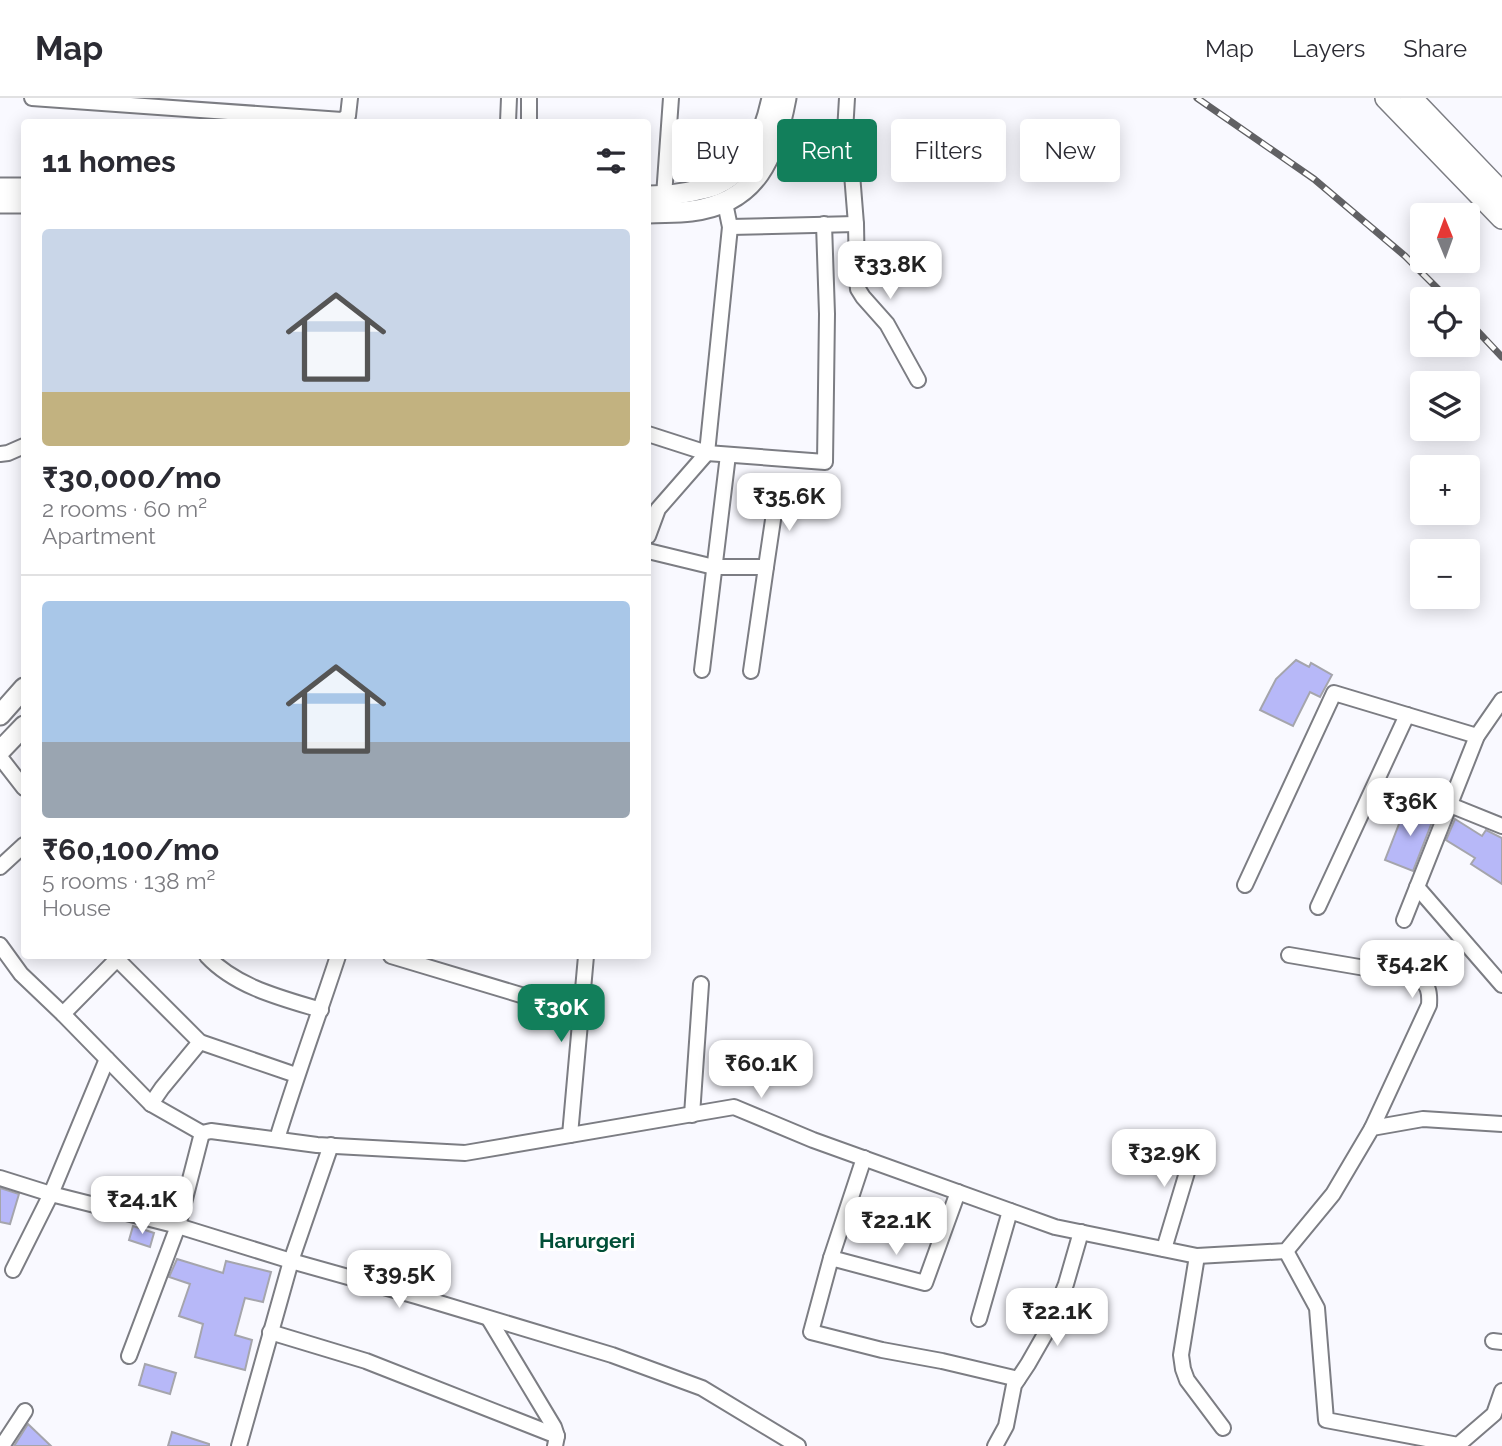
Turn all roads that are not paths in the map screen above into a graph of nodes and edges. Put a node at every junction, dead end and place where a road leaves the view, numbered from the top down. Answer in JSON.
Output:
{"nodes":[{"id":1,"x":32,"y":98,"type":"edge"},
{"id":2,"x":350,"y":98,"type":"edge"},
{"id":3,"x":509,"y":98,"type":"edge"},
{"id":4,"x":528,"y":98,"type":"edge"},
{"id":5,"x":671,"y":98,"type":"edge"},
{"id":6,"x":772,"y":98,"type":"edge"},
{"id":7,"x":786,"y":98,"type":"edge"},
{"id":8,"x":847,"y":98,"type":"edge"},
{"id":9,"x":1386,"y":98,"type":"edge"},
{"id":10,"x":1410,"y":98,"type":"edge"},
{"id":11,"x":328,"y":119,"type":"edge"},
{"id":12,"x":344,"y":119,"type":"edge"},
{"id":13,"x":508,"y":119,"type":"edge"},
{"id":14,"x":529,"y":119,"type":"edge"},
{"id":15,"x":0,"y":188,"type":"edge"},
{"id":16,"x":21,"y":188,"type":"edge"},
{"id":17,"x":1502,"y":192,"type":"edge"},
{"id":18,"x":656,"y":196,"type":"edge"},
{"id":19,"x":696,"y":200,"type":"junction"},
{"id":20,"x":0,"y":203,"type":"edge"},
{"id":21,"x":21,"y":203,"type":"edge"},
{"id":22,"x":725,"y":203,"type":"junction"},
{"id":23,"x":651,"y":212,"type":"edge"},
{"id":24,"x":1502,"y":218,"type":"edge"},
{"id":25,"x":824,"y":224,"type":"junction"},
{"id":26,"x":856,"y":224,"type":"junction"},
{"id":27,"x":730,"y":227,"type":"junction"},
{"id":28,"x":918,"y":380,"type":"dead end"},
{"id":29,"x":651,"y":434,"type":"edge"},
{"id":30,"x":21,"y":447,"type":"edge"},
{"id":31,"x":707,"y":453,"type":"junction"},
{"id":32,"x":0,"y":454,"type":"edge"},
{"id":33,"x":728,"y":455,"type":"junction"},
{"id":34,"x":777,"y":493,"type":"dead end"},
{"id":35,"x":651,"y":529,"type":"edge"},
{"id":36,"x":651,"y":552,"type":"edge"},
{"id":37,"x":714,"y":567,"type":"junction"},
{"id":38,"x":766,"y":567,"type":"junction"},
{"id":39,"x":702,"y":670,"type":"dead end"},
{"id":40,"x":751,"y":671,"type":"dead end"},
{"id":41,"x":21,"y":691,"type":"edge"},
{"id":42,"x":1502,"y":699,"type":"edge"},
{"id":43,"x":0,"y":715,"type":"edge"},
{"id":44,"x":1407,"y":715,"type":"junction"},
{"id":45,"x":21,"y":729,"type":"edge"},
{"id":46,"x":1477,"y":736,"type":"junction"},
{"id":47,"x":0,"y":751,"type":"edge"},
{"id":48,"x":0,"y":757,"type":"edge"},
{"id":49,"x":21,"y":784,"type":"edge"},
{"id":50,"x":1450,"y":805,"type":"junction"},
{"id":51,"x":1502,"y":826,"type":"edge"},
{"id":52,"x":21,"y":851,"type":"edge"},
{"id":53,"x":0,"y":867,"type":"edge"},
{"id":54,"x":1245,"y":885,"type":"dead end"},
{"id":55,"x":1417,"y":887,"type":"junction"},
{"id":56,"x":1318,"y":907,"type":"dead end"},
{"id":57,"x":1404,"y":920,"type":"dead end"},
{"id":58,"x":0,"y":946,"type":"edge"},
{"id":59,"x":1289,"y":955,"type":"dead end"},
{"id":60,"x":115,"y":959,"type":"edge"},
{"id":61,"x":119,"y":959,"type":"edge"},
{"id":62,"x":210,"y":959,"type":"edge"},
{"id":63,"x":337,"y":959,"type":"edge"},
{"id":64,"x":401,"y":959,"type":"edge"},
{"id":65,"x":586,"y":959,"type":"edge"},
{"id":66,"x":701,"y":984,"type":"dead end"},
{"id":67,"x":1502,"y":985,"type":"edge"},
{"id":68,"x":321,"y":1010,"type":"junction"},
{"id":69,"x":581,"y":1013,"type":"junction"},
{"id":70,"x":63,"y":1014,"type":"junction"},
{"id":71,"x":200,"y":1042,"type":"junction"},
{"id":72,"x":107,"y":1059,"type":"junction"},
{"id":73,"x":296,"y":1075,"type":"junction"},
{"id":74,"x":151,"y":1104,"type":"junction"},
{"id":75,"x":692,"y":1115,"type":"junction"},
{"id":76,"x":1502,"y":1124,"type":"edge"},
{"id":77,"x":1372,"y":1128,"type":"junction"},
{"id":78,"x":202,"y":1133,"type":"junction"},
{"id":79,"x":570,"y":1135,"type":"junction"},
{"id":80,"x":277,"y":1139,"type":"junction"},
{"id":81,"x":1197,"y":1139,"type":"dead end"},
{"id":82,"x":331,"y":1145,"type":"junction"},
{"id":83,"x":864,"y":1158,"type":"junction"},
{"id":84,"x":0,"y":1178,"type":"edge"},
{"id":85,"x":958,"y":1192,"type":"junction"},
{"id":86,"x":51,"y":1194,"type":"junction"},
{"id":87,"x":1010,"y":1211,"type":"junction"},
{"id":88,"x":178,"y":1226,"type":"junction"},
{"id":89,"x":1081,"y":1232,"type":"junction"},
{"id":90,"x":1164,"y":1249,"type":"junction"},
{"id":91,"x":1286,"y":1251,"type":"junction"},
{"id":92,"x":1197,"y":1256,"type":"junction"},
{"id":93,"x":831,"y":1258,"type":"junction"},
{"id":94,"x":291,"y":1261,"type":"junction"},
{"id":95,"x":13,"y":1270,"type":"dead end"},
{"id":96,"x":489,"y":1318,"type":"junction"},
{"id":97,"x":979,"y":1319,"type":"dead end"},
{"id":98,"x":270,"y":1332,"type":"junction"},
{"id":99,"x":129,"y":1356,"type":"dead end"},
{"id":100,"x":1018,"y":1380,"type":"junction"},
{"id":101,"x":1502,"y":1391,"type":"edge"},
{"id":102,"x":25,"y":1411,"type":"dead end"},
{"id":103,"x":1223,"y":1428,"type":"dead end"},
{"id":104,"x":556,"y":1441,"type":"edge"},
{"id":105,"x":2,"y":1446,"type":"edge"},
{"id":106,"x":239,"y":1446,"type":"edge"},
{"id":107,"x":798,"y":1446,"type":"edge"},
{"id":108,"x":995,"y":1446,"type":"edge"}],
"edges":[{"from":1,"to":11,"type":"street"},
{"from":2,"to":12,"type":"street"},
{"from":3,"to":13,"type":"street"},
{"from":4,"to":14,"type":"street"},
{"from":5,"to":18,"type":"street"},
{"from":6,"to":19,"type":"main road"},
{"from":7,"to":22,"type":"main road"},
{"from":8,"to":26,"type":"street"},
{"from":9,"to":24,"type":"highway"},
{"from":10,"to":17,"type":"highway"},
{"from":15,"to":16,"type":"main road"},
{"from":18,"to":19,"type":"main road"},
{"from":19,"to":22,"type":"main road"},
{"from":19,"to":23,"type":"main road"},
{"from":20,"to":21,"type":"main road"},
{"from":22,"to":27,"type":"street"},
{"from":25,"to":26,"type":"street"},
{"from":25,"to":27,"type":"street"},
{"from":25,"to":33,"type":"street"},
{"from":26,"to":28,"type":"street"},
{"from":27,"to":31,"type":"street"},
{"from":29,"to":31,"type":"street"},
{"from":30,"to":32,"type":"street"},
{"from":31,"to":33,"type":"street"},
{"from":31,"to":35,"type":"street"},
{"from":33,"to":37,"type":"street"},
{"from":34,"to":38,"type":"street"},
{"from":36,"to":37,"type":"street"},
{"from":37,"to":38,"type":"street"},
{"from":37,"to":39,"type":"street"},
{"from":38,"to":40,"type":"street"},
{"from":41,"to":43,"type":"main road"},
{"from":42,"to":46,"type":"street"},
{"from":44,"to":46,"type":"street"},
{"from":44,"to":54,"type":"street"},
{"from":44,"to":56,"type":"street"},
{"from":45,"to":47,"type":"main road"},
{"from":46,"to":50,"type":"street"},
{"from":48,"to":49,"type":"street"},
{"from":50,"to":51,"type":"street"},
{"from":50,"to":55,"type":"street"},
{"from":52,"to":53,"type":"street"},
{"from":55,"to":57,"type":"street"},
{"from":55,"to":67,"type":"street"},
{"from":58,"to":70,"type":"street"},
{"from":59,"to":77,"type":"street"},
{"from":60,"to":70,"type":"street"},
{"from":61,"to":71,"type":"street"},
{"from":62,"to":68,"type":"street"},
{"from":63,"to":68,"type":"street"},
{"from":64,"to":69,"type":"street"},
{"from":65,"to":69,"type":"street"},
{"from":66,"to":75,"type":"street"},
{"from":68,"to":73,"type":"street"},
{"from":69,"to":79,"type":"street"},
{"from":70,"to":72,"type":"street"},
{"from":71,"to":73,"type":"street"},
{"from":71,"to":74,"type":"street"},
{"from":72,"to":74,"type":"street"},
{"from":72,"to":86,"type":"street"},
{"from":73,"to":80,"type":"street"},
{"from":74,"to":78,"type":"street"},
{"from":75,"to":79,"type":"street"},
{"from":75,"to":83,"type":"street"},
{"from":76,"to":77,"type":"street"},
{"from":77,"to":91,"type":"street"},
{"from":78,"to":80,"type":"street"},
{"from":78,"to":88,"type":"street"},
{"from":79,"to":82,"type":"street"},
{"from":80,"to":82,"type":"street"},
{"from":81,"to":90,"type":"street"},
{"from":82,"to":94,"type":"street"},
{"from":83,"to":85,"type":"street"},
{"from":83,"to":93,"type":"street"},
{"from":84,"to":86,"type":"street"},
{"from":85,"to":87,"type":"street"},
{"from":85,"to":93,"type":"street"},
{"from":86,"to":88,"type":"street"},
{"from":86,"to":95,"type":"street"},
{"from":87,"to":89,"type":"street"},
{"from":87,"to":97,"type":"street"},
{"from":88,"to":94,"type":"street"},
{"from":88,"to":99,"type":"street"},
{"from":89,"to":90,"type":"street"},
{"from":89,"to":100,"type":"street"},
{"from":90,"to":92,"type":"street"},
{"from":91,"to":92,"type":"street"},
{"from":91,"to":101,"type":"street"},
{"from":92,"to":103,"type":"street"},
{"from":93,"to":100,"type":"street"},
{"from":94,"to":96,"type":"street"},
{"from":94,"to":98,"type":"street"},
{"from":96,"to":104,"type":"street"},
{"from":96,"to":107,"type":"street"},
{"from":98,"to":104,"type":"street"},
{"from":98,"to":106,"type":"street"},
{"from":100,"to":108,"type":"street"},
{"from":102,"to":105,"type":"street"}]}
